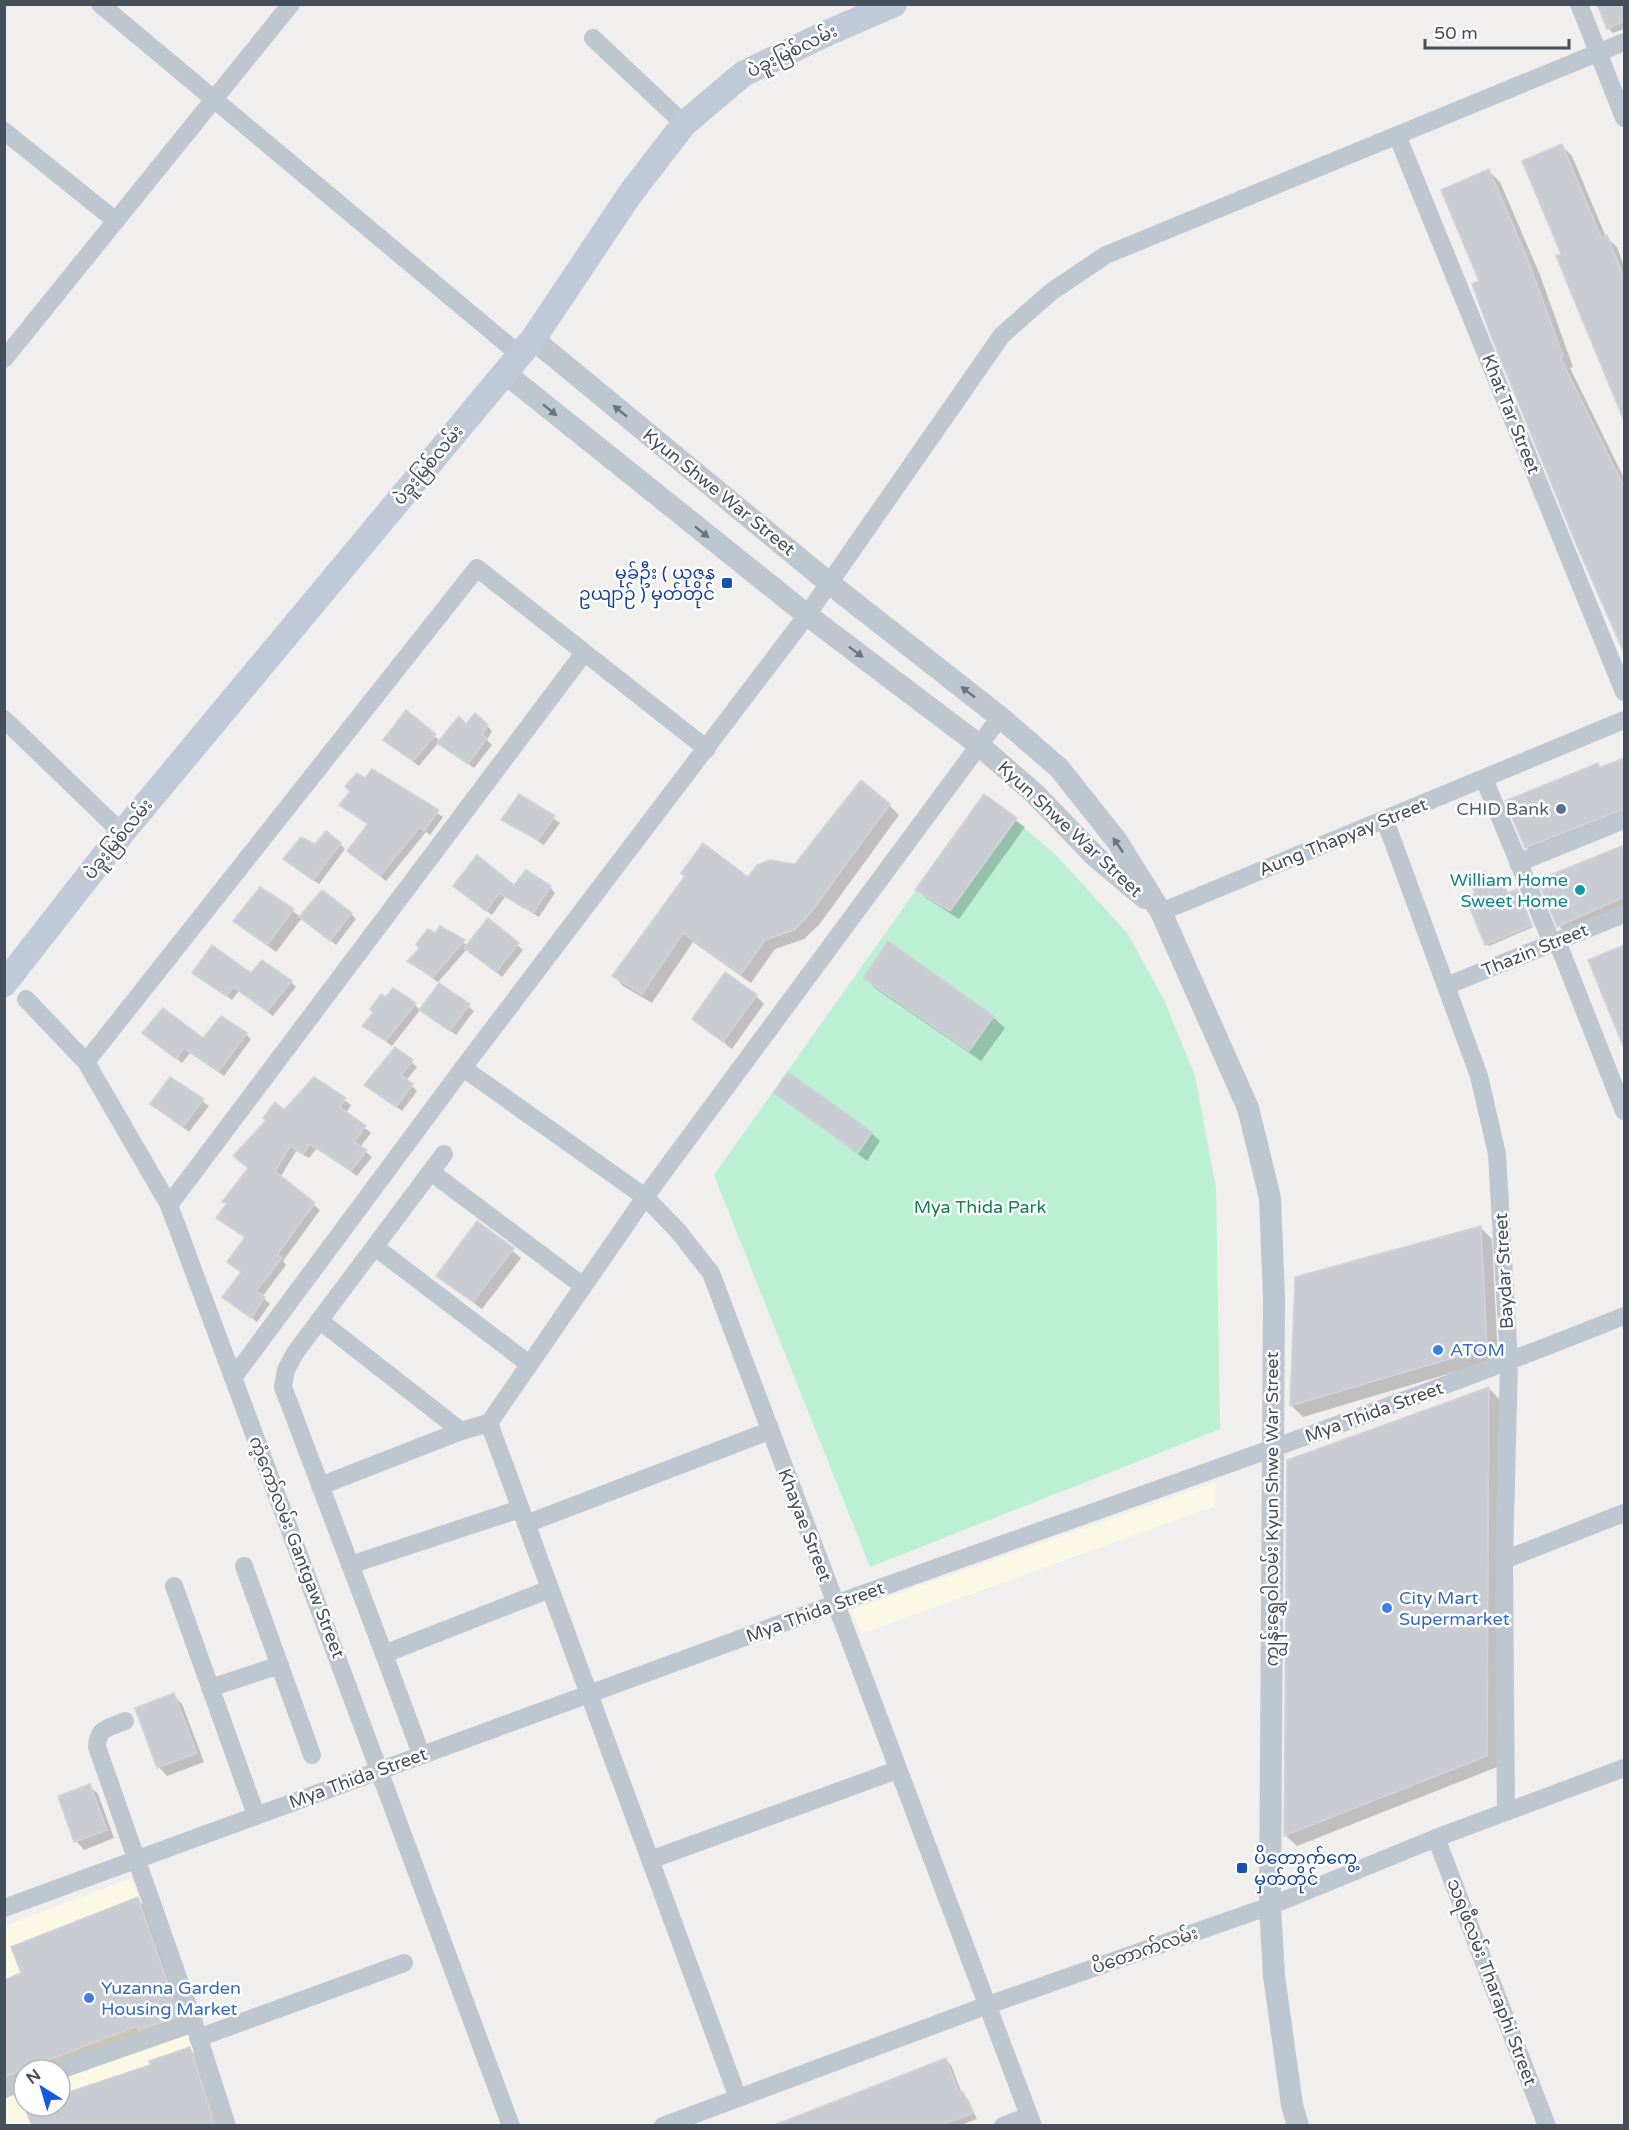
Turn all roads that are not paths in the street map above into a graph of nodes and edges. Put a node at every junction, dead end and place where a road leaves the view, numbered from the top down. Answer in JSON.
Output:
{"nodes":[{"id":1,"x":100,"y":4,"type":"edge"},
{"id":2,"x":291,"y":4,"type":"edge"},
{"id":3,"x":894,"y":4,"type":"edge"},
{"id":4,"x":1579,"y":4,"type":"edge"},
{"id":5,"x":592,"y":38,"type":"dead end"},
{"id":6,"x":1624,"y":42,"type":"edge"},
{"id":7,"x":1598,"y":53,"type":"junction"},
{"id":8,"x":214,"y":99,"type":"junction"},
{"id":9,"x":1624,"y":118,"type":"edge"},
{"id":10,"x":684,"y":124,"type":"junction"},
{"id":11,"x":4,"y":131,"type":"edge"},
{"id":12,"x":1397,"y":135,"type":"junction"},
{"id":13,"x":116,"y":221,"type":"junction"},
{"id":14,"x":519,"y":356,"type":"junction"},
{"id":15,"x":4,"y":358,"type":"edge"},
{"id":16,"x":829,"y":583,"type":"junction"},
{"id":17,"x":807,"y":615,"type":"junction"},
{"id":18,"x":584,"y":653,"type":"junction"},
{"id":19,"x":1624,"y":692,"type":"edge"},
{"id":20,"x":1000,"y":717,"type":"junction"},
{"id":21,"x":4,"y":719,"type":"edge"},
{"id":22,"x":1624,"y":720,"type":"edge"},
{"id":23,"x":979,"y":745,"type":"junction"},
{"id":24,"x":707,"y":749,"type":"junction"},
{"id":25,"x":1484,"y":779,"type":"junction"},
{"id":26,"x":1385,"y":820,"type":"junction"},
{"id":27,"x":1624,"y":820,"type":"edge"},
{"id":28,"x":122,"y":833,"type":"junction"},
{"id":29,"x":1521,"y":862,"type":"junction"},
{"id":30,"x":1161,"y":912,"type":"junction"},
{"id":31,"x":1624,"y":914,"type":"edge"},
{"id":32,"x":1554,"y":942,"type":"junction"},
{"id":33,"x":4,"y":984,"type":"edge"},
{"id":34,"x":1446,"y":986,"type":"junction"},
{"id":35,"x":26,"y":999,"type":"dead end"},
{"id":36,"x":86,"y":1062,"type":"junction"},
{"id":37,"x":463,"y":1068,"type":"junction"},
{"id":38,"x":1624,"y":1110,"type":"edge"},
{"id":39,"x":444,"y":1154,"type":"dead end"},
{"id":40,"x":431,"y":1172,"type":"junction"},
{"id":41,"x":645,"y":1197,"type":"junction"},
{"id":42,"x":169,"y":1205,"type":"junction"},
{"id":43,"x":375,"y":1247,"type":"junction"},
{"id":44,"x":583,"y":1286,"type":"junction"},
{"id":45,"x":1624,"y":1316,"type":"edge"},
{"id":46,"x":319,"y":1320,"type":"junction"},
{"id":47,"x":1509,"y":1362,"type":"junction"},
{"id":48,"x":529,"y":1364,"type":"junction"},
{"id":49,"x":233,"y":1378,"type":"junction"},
{"id":50,"x":489,"y":1423,"type":"junction"},
{"id":51,"x":461,"y":1431,"type":"junction"},
{"id":52,"x":769,"y":1431,"type":"junction"},
{"id":53,"x":1271,"y":1449,"type":"junction"},
{"id":54,"x":320,"y":1486,"type":"junction"},
{"id":55,"x":1624,"y":1513,"type":"edge"},
{"id":56,"x":523,"y":1516,"type":"junction"},
{"id":57,"x":1504,"y":1560,"type":"junction"},
{"id":58,"x":350,"y":1565,"type":"junction"},
{"id":59,"x":244,"y":1566,"type":"dead end"},
{"id":60,"x":174,"y":1586,"type":"dead end"},
{"id":61,"x":550,"y":1588,"type":"junction"},
{"id":62,"x":834,"y":1604,"type":"junction"},
{"id":63,"x":384,"y":1654,"type":"junction"},
{"id":64,"x":280,"y":1665,"type":"junction"},
{"id":65,"x":210,"y":1688,"type":"junction"},
{"id":66,"x":588,"y":1695,"type":"junction"},
{"id":67,"x":125,"y":1721,"type":"dead end"},
{"id":68,"x":312,"y":1755,"type":"dead end"},
{"id":69,"x":422,"y":1755,"type":"junction"},
{"id":70,"x":1624,"y":1768,"type":"edge"},
{"id":71,"x":381,"y":1770,"type":"junction"},
{"id":72,"x":897,"y":1770,"type":"junction"},
{"id":73,"x":1506,"y":1812,"type":"junction"},
{"id":74,"x":256,"y":1815,"type":"junction"},
{"id":75,"x":1436,"y":1838,"type":"junction"},
{"id":76,"x":135,"y":1860,"type":"junction"},
{"id":77,"x":650,"y":1860,"type":"junction"},
{"id":78,"x":1270,"y":1906,"type":"junction"},
{"id":79,"x":4,"y":1908,"type":"edge"},
{"id":80,"x":404,"y":1963,"type":"dead end"},
{"id":81,"x":988,"y":2005,"type":"junction"},
{"id":82,"x":196,"y":2031,"type":"junction"},
{"id":83,"x":72,"y":2067,"type":"edge"},
{"id":84,"x":738,"y":2098,"type":"junction"},
{"id":85,"x":1031,"y":2121,"type":"edge"},
{"id":86,"x":227,"y":2126,"type":"edge"},
{"id":87,"x":511,"y":2126,"type":"edge"},
{"id":88,"x":663,"y":2126,"type":"edge"},
{"id":89,"x":1003,"y":2126,"type":"edge"},
{"id":90,"x":1298,"y":2126,"type":"edge"},
{"id":91,"x":1547,"y":2126,"type":"edge"}],
"edges":[{"from":1,"to":8,"type":"street"},
{"from":2,"to":8,"type":"street"},
{"from":3,"to":10,"type":"main road","name":"ပဲခူးမြစ်လမ်း"},
{"from":4,"to":7,"type":"street"},
{"from":5,"to":10,"type":"street"},
{"from":6,"to":7,"type":"street"},
{"from":7,"to":9,"type":"street"},
{"from":7,"to":12,"type":"street"},
{"from":8,"to":13,"type":"street"},
{"from":8,"to":14,"type":"street"},
{"from":10,"to":14,"type":"main road","name":"ပဲခူးမြစ်လမ်း"},
{"from":11,"to":13,"type":"street"},
{"from":12,"to":16,"type":"street"},
{"from":12,"to":19,"type":"street","name":"Khat Tar Street"},
{"from":13,"to":15,"type":"street"},
{"from":16,"to":14,"type":"street","name":"Kyun Shwe War Street","one_way":true},
{"from":14,"to":17,"type":"street","name":"Kyun Shwe War Street","one_way":true},
{"from":14,"to":28,"type":"main road","name":"ပဲခူးမြစ်လမ်း"},
{"from":16,"to":17,"type":"street"},
{"from":20,"to":16,"type":"street","name":"Kyun Shwe War Street","one_way":true},
{"from":17,"to":23,"type":"street","name":"Kyun Shwe War Street","one_way":true},
{"from":17,"to":24,"type":"street"},
{"from":18,"to":24,"type":"street"},
{"from":18,"to":36,"type":"street"},
{"from":18,"to":42,"type":"street"},
{"from":20,"to":23,"type":"street"},
{"from":30,"to":20,"type":"street","name":"Kyun Shwe War Street","one_way":true},
{"from":21,"to":28,"type":"street"},
{"from":22,"to":25,"type":"street","name":"Aung Thapyay Street"},
{"from":23,"to":30,"type":"street","name":"Kyun Shwe War Street"},
{"from":23,"to":41,"type":"street"},
{"from":24,"to":37,"type":"street"},
{"from":25,"to":26,"type":"street","name":"Aung Thapyay Street"},
{"from":25,"to":29,"type":"street"},
{"from":26,"to":30,"type":"street","name":"Aung Thapyay Street"},
{"from":26,"to":34,"type":"street","name":"Baydar Street"},
{"from":27,"to":29,"type":"street"},
{"from":28,"to":33,"type":"main road","name":"ပဲခူးမြစ်လမ်း"},
{"from":29,"to":32,"type":"street"},
{"from":30,"to":53,"type":"street","name":"ကျွန်းရွှေဝါလမ်း Kyun Shwe War Street"},
{"from":31,"to":32,"type":"street","name":"Thazin Street"},
{"from":32,"to":34,"type":"street","name":"Thazin Street"},
{"from":32,"to":38,"type":"street"},
{"from":34,"to":47,"type":"street","name":"Baydar Street"},
{"from":35,"to":36,"type":"street","name":"ကံ့ကော်လမ်း Gantgaw Street"},
{"from":36,"to":42,"type":"street","name":"ကံ့ကော်လမ်း Gantgaw Street"},
{"from":37,"to":41,"type":"street","name":"Khayae Street"},
{"from":37,"to":49,"type":"street"},
{"from":39,"to":40,"type":"street"},
{"from":40,"to":43,"type":"street"},
{"from":40,"to":44,"type":"street"},
{"from":41,"to":44,"type":"street"},
{"from":41,"to":52,"type":"street","name":"Khayae Street"},
{"from":42,"to":49,"type":"street","name":"ကံ့ကော်လမ်း Gantgaw Street"},
{"from":43,"to":46,"type":"street"},
{"from":43,"to":48,"type":"street"},
{"from":44,"to":48,"type":"street"},
{"from":45,"to":47,"type":"street","name":"Mya Thida Street"},
{"from":46,"to":51,"type":"street"},
{"from":46,"to":54,"type":"street"},
{"from":47,"to":53,"type":"street","name":"Mya Thida Street"},
{"from":47,"to":57,"type":"street","name":"Baydar Street"},
{"from":48,"to":50,"type":"street"},
{"from":49,"to":71,"type":"street","name":"ကံ့ကော်လမ်း Gantgaw Street"},
{"from":50,"to":51,"type":"street"},
{"from":50,"to":56,"type":"street"},
{"from":51,"to":54,"type":"street"},
{"from":52,"to":56,"type":"street"},
{"from":52,"to":62,"type":"street","name":"Khayae Street"},
{"from":53,"to":62,"type":"street","name":"Mya Thida Street"},
{"from":53,"to":78,"type":"street","name":"ကျွန်းရွှေဝါလမ်း Kyun Shwe War Street"},
{"from":54,"to":58,"type":"street"},
{"from":55,"to":57,"type":"street"},
{"from":56,"to":58,"type":"street"},
{"from":56,"to":61,"type":"street"},
{"from":57,"to":73,"type":"street","name":"Baydar Street"},
{"from":58,"to":63,"type":"street"},
{"from":59,"to":64,"type":"street"},
{"from":60,"to":65,"type":"street"},
{"from":61,"to":63,"type":"street"},
{"from":61,"to":66,"type":"street"},
{"from":62,"to":66,"type":"street","name":"Mya Thida Street"},
{"from":62,"to":72,"type":"street","name":"Khayae Street"},
{"from":63,"to":69,"type":"street"},
{"from":64,"to":65,"type":"street"},
{"from":64,"to":68,"type":"street"},
{"from":65,"to":74,"type":"street"},
{"from":66,"to":69,"type":"street","name":"Mya Thida Street"},
{"from":66,"to":77,"type":"street"},
{"from":67,"to":76,"type":"street"},
{"from":69,"to":71,"type":"street","name":"Mya Thida Street"},
{"from":70,"to":73,"type":"street","name":"ပိတောက်လမ်း"},
{"from":71,"to":74,"type":"street","name":"Mya Thida Street"},
{"from":71,"to":87,"type":"street","name":"ကံ့ကော်လမ်း Gantgaw Street"},
{"from":72,"to":77,"type":"street"},
{"from":72,"to":81,"type":"street","name":"Khayae Street"},
{"from":73,"to":75,"type":"street","name":"ပိတောက်လမ်း"},
{"from":74,"to":76,"type":"street","name":"Mya Thida Street"},
{"from":75,"to":78,"type":"street","name":"ပိတောက်လမ်း"},
{"from":75,"to":91,"type":"street","name":"သရဖီလမ်း Tharaphi Street"},
{"from":76,"to":79,"type":"street","name":"Mya Thida Street"},
{"from":76,"to":82,"type":"street"},
{"from":77,"to":84,"type":"street"},
{"from":78,"to":81,"type":"street","name":"ပိတောက်လမ်း"},
{"from":78,"to":90,"type":"street","name":"ကျွန်းရွှေဝါလမ်း Kyun Shwe War Street"},
{"from":80,"to":82,"type":"street"},
{"from":81,"to":84,"type":"street","name":"ပိတောက်လမ်း"},
{"from":81,"to":85,"type":"street","name":"Khayae Street"},
{"from":82,"to":83,"type":"street"},
{"from":82,"to":86,"type":"street"},
{"from":84,"to":88,"type":"street","name":"ပိတောက်လမ်း"},
{"from":85,"to":89,"type":"street"}]}
